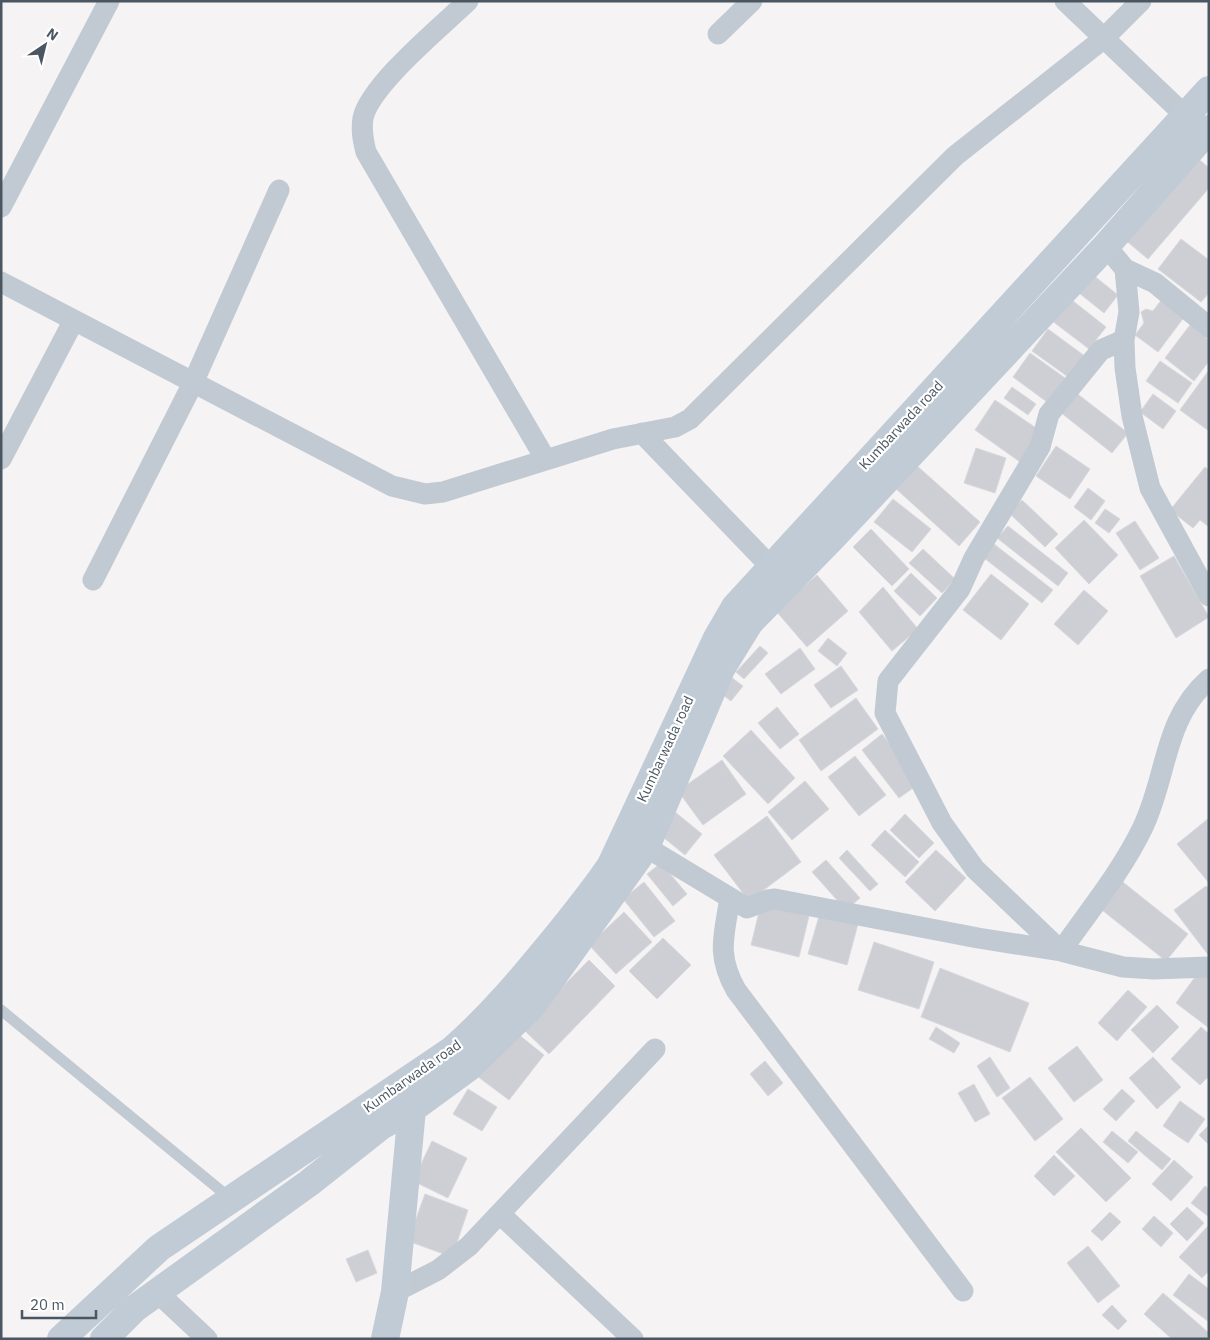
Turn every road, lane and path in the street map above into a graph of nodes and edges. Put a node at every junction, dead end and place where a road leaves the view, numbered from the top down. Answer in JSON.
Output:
{"nodes":[{"id":1,"x":109,"y":1,"type":"edge"},
{"id":2,"x":468,"y":1,"type":"edge"},
{"id":3,"x":752,"y":1,"type":"edge"},
{"id":4,"x":1065,"y":1,"type":"edge"},
{"id":5,"x":1141,"y":1,"type":"edge"},
{"id":6,"x":718,"y":34,"type":"dead end"},
{"id":7,"x":1103,"y":39,"type":"junction"},
{"id":8,"x":1209,"y":90,"type":"edge"},
{"id":9,"x":1185,"y":115,"type":"junction"},
{"id":10,"x":1207,"y":131,"type":"edge"},
{"id":11,"x":278,"y":190,"type":"dead end"},
{"id":12,"x":1,"y":207,"type":"edge"},
{"id":13,"x":1106,"y":246,"type":"junction"},
{"id":14,"x":1125,"y":269,"type":"junction"},
{"id":15,"x":1,"y":282,"type":"edge"},
{"id":16,"x":74,"y":320,"type":"junction"},
{"id":17,"x":1209,"y":327,"type":"edge"},
{"id":18,"x":1124,"y":340,"type":"junction"},
{"id":19,"x":193,"y":383,"type":"junction"},
{"id":20,"x":642,"y":433,"type":"junction"},
{"id":21,"x":1,"y":459,"type":"edge"},
{"id":22,"x":546,"y":460,"type":"junction"},
{"id":23,"x":771,"y":567,"type":"junction"},
{"id":24,"x":93,"y":580,"type":"dead end"},
{"id":25,"x":1209,"y":596,"type":"edge"},
{"id":26,"x":1209,"y":679,"type":"edge"},
{"id":27,"x":646,"y":847,"type":"junction"},
{"id":28,"x":730,"y":898,"type":"junction"},
{"id":29,"x":1061,"y":951,"type":"junction"},
{"id":30,"x":1209,"y":967,"type":"edge"},
{"id":31,"x":1,"y":1010,"type":"edge"},
{"id":32,"x":655,"y":1049,"type":"dead end"},
{"id":33,"x":412,"y":1109,"type":"junction"},
{"id":34,"x":231,"y":1199,"type":"junction"},
{"id":35,"x":500,"y":1214,"type":"junction"},
{"id":36,"x":963,"y":1291,"type":"dead end"},
{"id":37,"x":157,"y":1292,"type":"junction"},
{"id":38,"x":394,"y":1292,"type":"junction"},
{"id":39,"x":61,"y":1339,"type":"edge"},
{"id":40,"x":104,"y":1339,"type":"edge"},
{"id":41,"x":207,"y":1339,"type":"edge"},
{"id":42,"x":385,"y":1339,"type":"edge"},
{"id":43,"x":633,"y":1339,"type":"edge"}],
"edges":[{"from":1,"to":12,"type":"street"},
{"from":2,"to":22,"type":"street"},
{"from":3,"to":6,"type":"street"},
{"from":4,"to":7,"type":"street"},
{"from":5,"to":7,"type":"street"},
{"from":7,"to":9,"type":"street"},
{"from":7,"to":20,"type":"street"},
{"from":8,"to":9,"type":"street","name":"Kumbarwada road"},
{"from":9,"to":10,"type":"street"},
{"from":9,"to":23,"type":"street","name":"Kumbarwada road"},
{"from":10,"to":13,"type":"street","name":"Kumbarwada road"},
{"from":11,"to":19,"type":"street"},
{"from":13,"to":14,"type":"street"},
{"from":13,"to":27,"type":"street","name":"Kumbarwada road"},
{"from":14,"to":17,"type":"street"},
{"from":14,"to":18,"type":"street"},
{"from":15,"to":16,"type":"street"},
{"from":16,"to":19,"type":"street"},
{"from":16,"to":21,"type":"street"},
{"from":18,"to":25,"type":"street"},
{"from":18,"to":29,"type":"street"},
{"from":19,"to":22,"type":"street"},
{"from":19,"to":24,"type":"street"},
{"from":20,"to":22,"type":"street"},
{"from":20,"to":23,"type":"street"},
{"from":23,"to":34,"type":"street","name":"Kumbarwada road"},
{"from":26,"to":29,"type":"street"},
{"from":27,"to":28,"type":"street"},
{"from":27,"to":33,"type":"street","name":"Kumbarwada road"},
{"from":28,"to":29,"type":"street"},
{"from":28,"to":36,"type":"street"},
{"from":29,"to":30,"type":"street"},
{"from":31,"to":34,"type":"lane"},
{"from":32,"to":35,"type":"street"},
{"from":33,"to":37,"type":"street","name":"Kumbarwada road"},
{"from":33,"to":38,"type":"street"},
{"from":34,"to":39,"type":"street","name":"Kumbarwada road"},
{"from":35,"to":38,"type":"street"},
{"from":35,"to":43,"type":"street"},
{"from":37,"to":40,"type":"street","name":"Kumbarwada road"},
{"from":37,"to":41,"type":"street"},
{"from":38,"to":42,"type":"street"}]}
